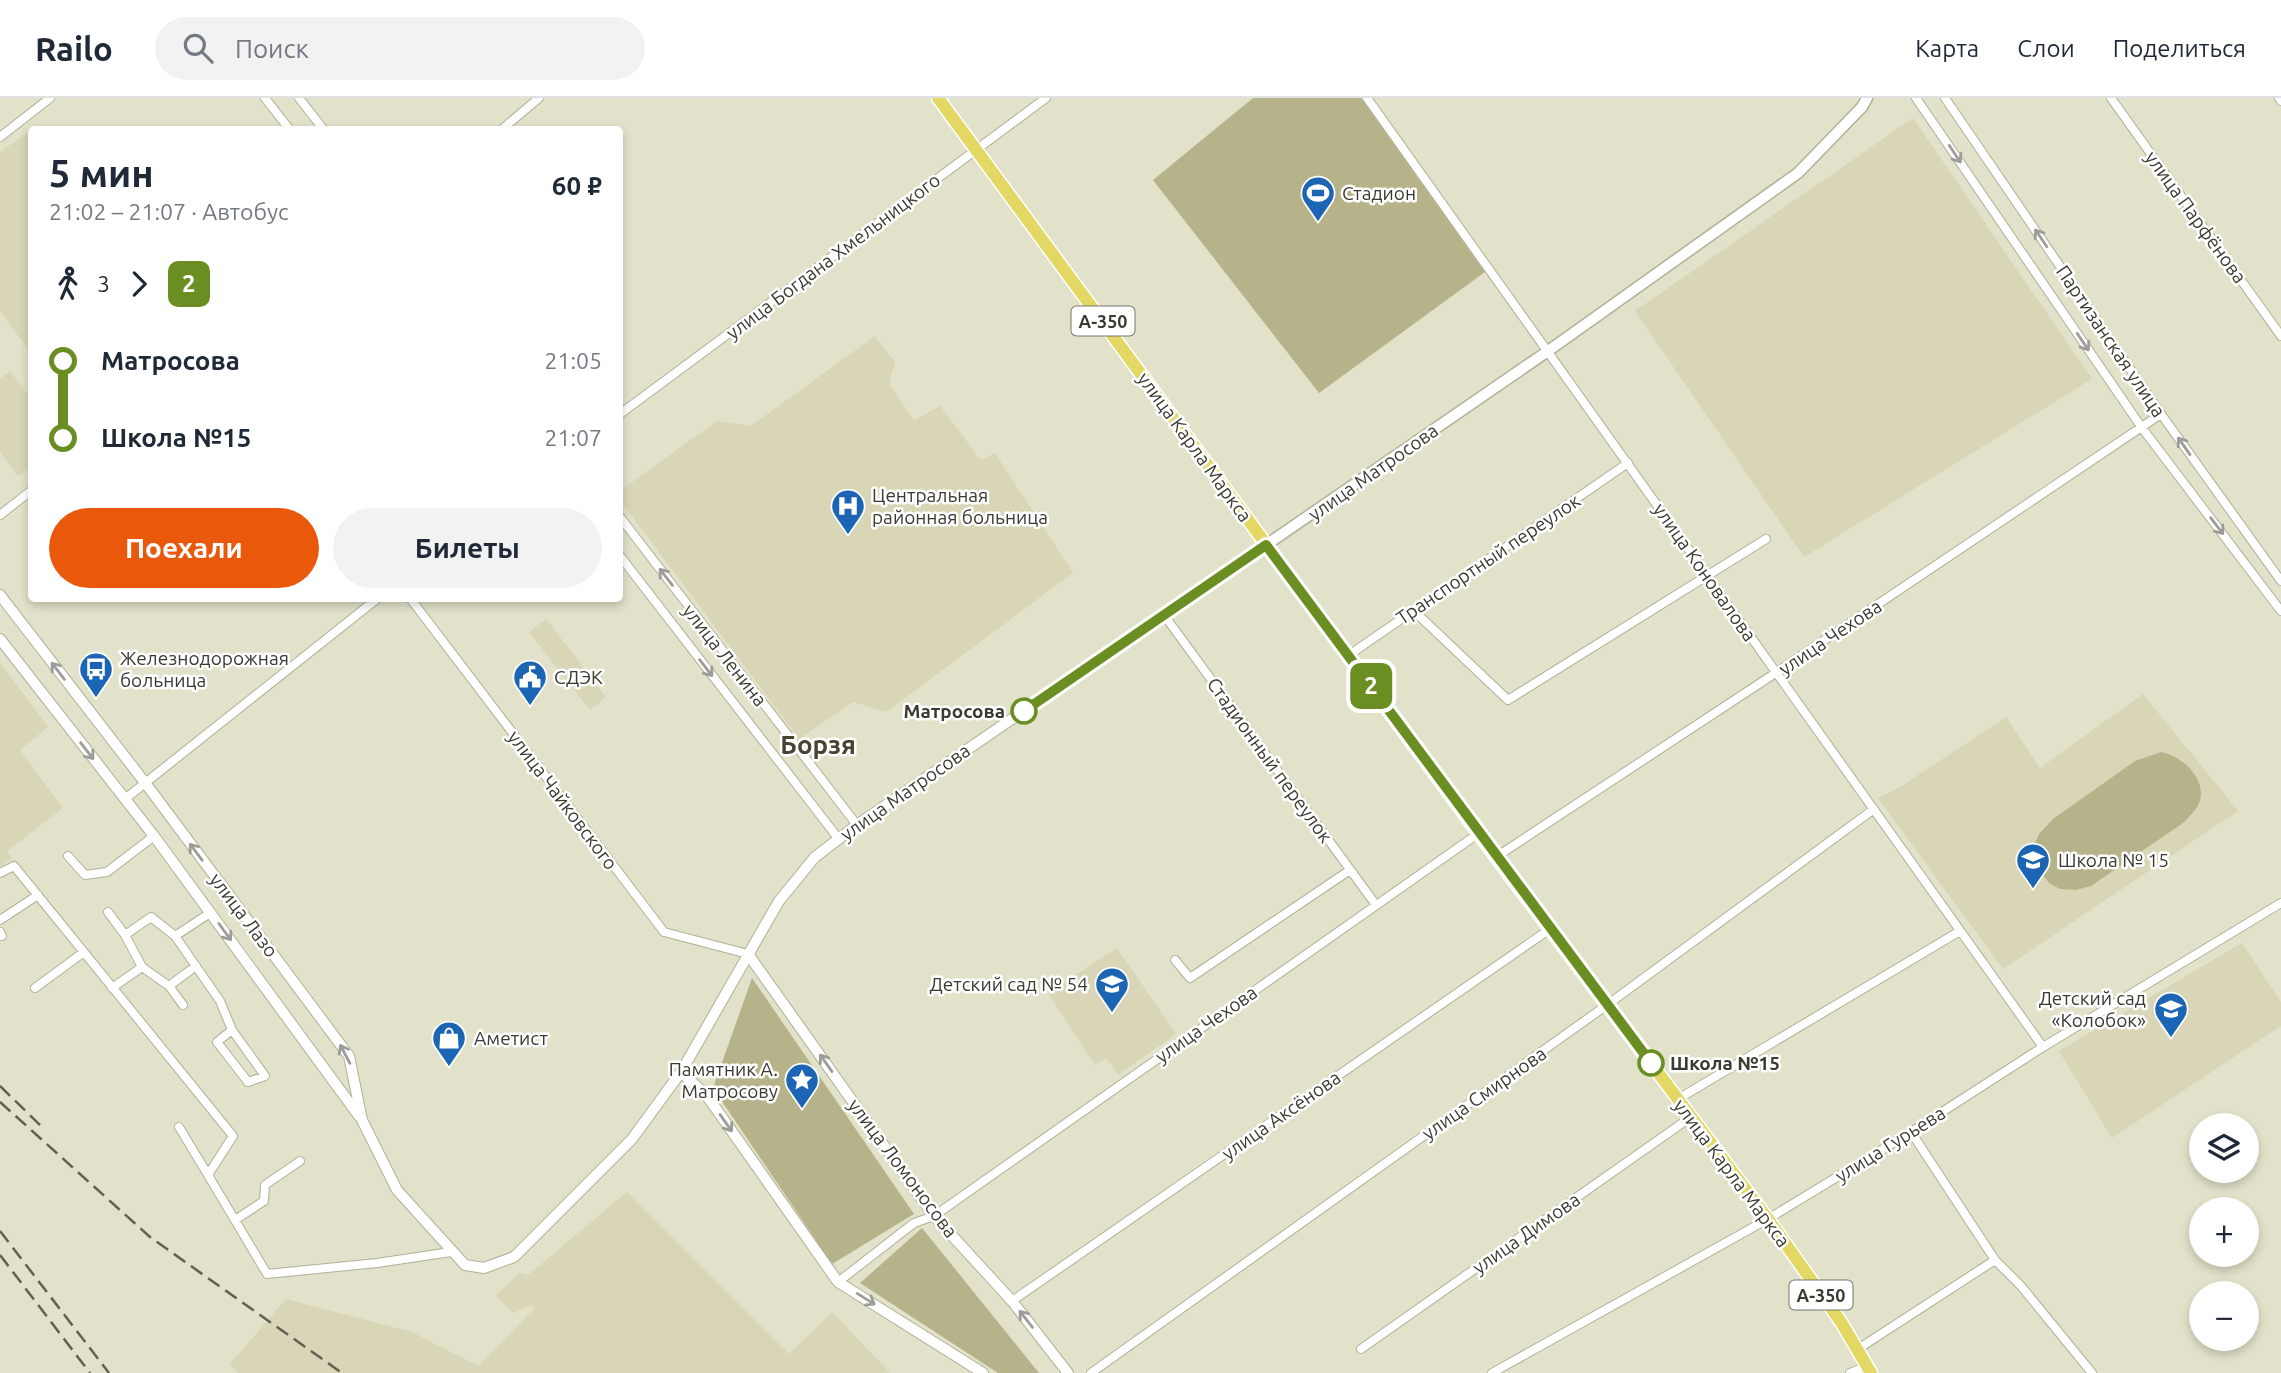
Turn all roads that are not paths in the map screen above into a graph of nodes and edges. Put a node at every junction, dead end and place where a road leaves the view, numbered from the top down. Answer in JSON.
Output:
{"nodes":[{"id":1,"x":50,"y":98,"type":"edge"},
{"id":2,"x":265,"y":98,"type":"edge"},
{"id":3,"x":299,"y":98,"type":"edge"},
{"id":4,"x":539,"y":98,"type":"edge"},
{"id":5,"x":938,"y":98,"type":"edge"},
{"id":6,"x":1046,"y":98,"type":"edge"},
{"id":7,"x":1367,"y":98,"type":"edge"},
{"id":8,"x":1867,"y":98,"type":"edge"},
{"id":9,"x":1916,"y":98,"type":"edge"},
{"id":10,"x":1945,"y":98,"type":"edge"},
{"id":11,"x":2111,"y":98,"type":"edge"},
{"id":12,"x":287,"y":126,"type":"edge"},
{"id":13,"x":321,"y":126,"type":"edge"},
{"id":14,"x":506,"y":126,"type":"edge"},
{"id":15,"x":0,"y":137,"type":"edge"},
{"id":16,"x":976,"y":149,"type":"junction"},
{"id":17,"x":2281,"y":336,"type":"edge"},
{"id":18,"x":1548,"y":351,"type":"junction"},
{"id":19,"x":623,"y":412,"type":"edge"},
{"id":20,"x":2161,"y":414,"type":"junction"},
{"id":21,"x":2142,"y":428,"type":"junction"},
{"id":22,"x":1628,"y":464,"type":"junction"},
{"id":23,"x":28,"y":493,"type":"edge"},
{"id":24,"x":0,"y":515,"type":"edge"},
{"id":25,"x":623,"y":521,"type":"edge"},
{"id":26,"x":1766,"y":539,"type":"dead end"},
{"id":27,"x":1266,"y":545,"type":"junction"},
{"id":28,"x":623,"y":560,"type":"edge"},
{"id":29,"x":1708,"y":576,"type":"junction"},
{"id":30,"x":2281,"y":581,"type":"edge"},
{"id":31,"x":0,"y":596,"type":"edge"},
{"id":32,"x":373,"y":602,"type":"edge"},
{"id":33,"x":413,"y":602,"type":"edge"},
{"id":34,"x":1413,"y":610,"type":"junction"},
{"id":35,"x":2281,"y":611,"type":"edge"},
{"id":36,"x":1164,"y":615,"type":"junction"},
{"id":37,"x":0,"y":639,"type":"edge"},
{"id":38,"x":1349,"y":655,"type":"junction"},
{"id":39,"x":1777,"y":673,"type":"junction"},
{"id":40,"x":146,"y":784,"type":"junction"},
{"id":41,"x":125,"y":799,"type":"junction"},
{"id":42,"x":1874,"y":809,"type":"junction"},
{"id":43,"x":857,"y":825,"type":"junction"},
{"id":44,"x":1479,"y":834,"type":"junction"},
{"id":45,"x":154,"y":836,"type":"junction"},
{"id":46,"x":838,"y":838,"type":"junction"},
{"id":47,"x":68,"y":856,"type":"dead end"},
{"id":48,"x":1496,"y":857,"type":"junction"},
{"id":49,"x":1350,"y":870,"type":"junction"},
{"id":50,"x":0,"y":873,"type":"edge"},
{"id":51,"x":38,"y":895,"type":"junction"},
{"id":52,"x":2281,"y":903,"type":"edge"},
{"id":53,"x":1376,"y":905,"type":"junction"},
{"id":54,"x":108,"y":912,"type":"dead end"},
{"id":55,"x":210,"y":913,"type":"junction"},
{"id":56,"x":0,"y":920,"type":"edge"},
{"id":57,"x":1550,"y":929,"type":"junction"},
{"id":58,"x":1960,"y":931,"type":"junction"},
{"id":59,"x":125,"y":935,"type":"junction"},
{"id":60,"x":175,"y":936,"type":"junction"},
{"id":61,"x":84,"y":952,"type":"junction"},
{"id":62,"x":748,"y":954,"type":"junction"},
{"id":63,"x":1175,"y":960,"type":"dead end"},
{"id":64,"x":196,"y":966,"type":"junction"},
{"id":65,"x":142,"y":967,"type":"junction"},
{"id":66,"x":169,"y":986,"type":"junction"},
{"id":67,"x":35,"y":988,"type":"dead end"},
{"id":68,"x":112,"y":988,"type":"junction"},
{"id":69,"x":183,"y":1005,"type":"dead end"},
{"id":70,"x":1607,"y":1005,"type":"junction"},
{"id":71,"x":232,"y":1030,"type":"junction"},
{"id":72,"x":2043,"y":1047,"type":"junction"},
{"id":73,"x":681,"y":1072,"type":"junction"},
{"id":74,"x":1678,"y":1099,"type":"junction"},
{"id":75,"x":1691,"y":1117,"type":"junction"},
{"id":76,"x":362,"y":1120,"type":"junction"},
{"id":77,"x":179,"y":1127,"type":"dead end"},
{"id":78,"x":1912,"y":1132,"type":"junction"},
{"id":79,"x":300,"y":1161,"type":"dead end"},
{"id":80,"x":208,"y":1175,"type":"junction"},
{"id":81,"x":934,"y":1216,"type":"junction"},
{"id":82,"x":1768,"y":1219,"type":"junction"},
{"id":83,"x":235,"y":1220,"type":"junction"},
{"id":84,"x":451,"y":1252,"type":"junction"},
{"id":85,"x":1995,"y":1260,"type":"junction"},
{"id":86,"x":838,"y":1282,"type":"junction"},
{"id":87,"x":1012,"y":1301,"type":"junction"},
{"id":88,"x":1361,"y":1349,"type":"dead end"},
{"id":89,"x":1858,"y":1349,"type":"junction"},
{"id":90,"x":1869,"y":1369,"type":"edge"},
{"id":91,"x":983,"y":1373,"type":"edge"},
{"id":92,"x":1068,"y":1373,"type":"edge"},
{"id":93,"x":1091,"y":1373,"type":"edge"},
{"id":94,"x":1492,"y":1373,"type":"edge"},
{"id":95,"x":1850,"y":1373,"type":"edge"},
{"id":96,"x":2092,"y":1373,"type":"edge"}],
"edges":[{"from":1,"to":15,"type":"street"},
{"from":2,"to":12,"type":"street"},
{"from":3,"to":13,"type":"street"},
{"from":4,"to":14,"type":"street"},
{"from":5,"to":16,"type":"highway","name":"улица Карла Маркса","number":"А-350"},
{"from":6,"to":16,"type":"street","name":"улица Богдана Хмельницкого"},
{"from":7,"to":18,"type":"street","name":"улица Коновалова"},
{"from":8,"to":18,"type":"main road","name":"улица Матросова"},
{"from":9,"to":21,"type":"street","one_way":true},
{"from":20,"to":10,"type":"street","name":"Партизанская улица","one_way":true},
{"from":11,"to":17,"type":"street","name":"улица Парфёнова"},
{"from":16,"to":19,"type":"street","name":"улица Богдана Хмельницкого"},
{"from":16,"to":27,"type":"highway","name":"улица Карла Маркса","number":"А-350"},
{"from":18,"to":22,"type":"street","name":"улица Коновалова"},
{"from":18,"to":27,"type":"main road","name":"улица Матросова"},
{"from":20,"to":21,"type":"street","name":"улица Чехова"},
{"from":30,"to":20,"type":"street","name":"Партизанская улица","one_way":true},
{"from":21,"to":35,"type":"street","one_way":true},
{"from":21,"to":39,"type":"street","name":"улица Чехова"},
{"from":22,"to":29,"type":"street","name":"улица Коновалова"},
{"from":22,"to":34,"type":"street","name":"Транспортный переулок"},
{"from":23,"to":24,"type":"street"},
{"from":43,"to":25,"type":"street","name":"улица Ленина","one_way":true},
{"from":26,"to":29,"type":"street"},
{"from":27,"to":36,"type":"street","name":"улица Матросова"},
{"from":27,"to":38,"type":"highway","name":"улица Карла Маркса","number":"А-350"},
{"from":28,"to":46,"type":"street","name":"улица Ленина","one_way":true},
{"from":29,"to":34,"type":"street"},
{"from":29,"to":39,"type":"street","name":"улица Коновалова"},
{"from":40,"to":31,"type":"street","name":"улица Лазо","one_way":true},
{"from":32,"to":40,"type":"street"},
{"from":33,"to":62,"type":"street","name":"улица Чайковского"},
{"from":34,"to":38,"type":"street","name":"Транспортный переулок"},
{"from":36,"to":43,"type":"street","name":"улица Матросова"},
{"from":36,"to":49,"type":"street","name":"Стадионный переулок"},
{"from":37,"to":41,"type":"street","one_way":true},
{"from":38,"to":44,"type":"highway","name":"улица Карла Маркса","number":"А-350"},
{"from":39,"to":42,"type":"street","name":"улица Коновалова"},
{"from":39,"to":48,"type":"street","name":"улица Чехова"},
{"from":40,"to":41,"type":"street"},
{"from":76,"to":40,"type":"street","name":"улица Лазо","one_way":true},
{"from":41,"to":45,"type":"street"},
{"from":42,"to":58,"type":"street","name":"улица Коновалова"},
{"from":42,"to":70,"type":"street","name":"улица Смирнова"},
{"from":43,"to":46,"type":"street","name":"улица Матросова"},
{"from":44,"to":48,"type":"highway","name":"улица Карла Маркса","number":"А-350"},
{"from":44,"to":53,"type":"street","name":"улица Чехова"},
{"from":45,"to":47,"type":"street"},
{"from":45,"to":55,"type":"street"},
{"from":46,"to":62,"type":"street","name":"улица Матросова"},
{"from":48,"to":57,"type":"highway","name":"улица Карла Маркса","number":"А-350"},
{"from":49,"to":53,"type":"street","name":"Стадионный переулок"},
{"from":49,"to":63,"type":"street"},
{"from":50,"to":51,"type":"street"},
{"from":51,"to":56,"type":"street"},
{"from":51,"to":61,"type":"street"},
{"from":52,"to":72,"type":"street","name":"улица Гурьева"},
{"from":53,"to":81,"type":"street","name":"улица Чехова"},
{"from":54,"to":59,"type":"street"},
{"from":55,"to":60,"type":"street","name":"улица Лазо"},
{"from":55,"to":76,"type":"street","one_way":true},
{"from":57,"to":70,"type":"highway","name":"улица Карла Маркса","number":"А-350"},
{"from":57,"to":87,"type":"street","name":"улица Аксёнова"},
{"from":58,"to":72,"type":"street","name":"улица Коновалова"},
{"from":58,"to":74,"type":"street"},
{"from":59,"to":60,"type":"street"},
{"from":59,"to":65,"type":"street"},
{"from":60,"to":64,"type":"street"},
{"from":61,"to":67,"type":"street"},
{"from":61,"to":68,"type":"street"},
{"from":62,"to":73,"type":"street","name":"улица Матросова"},
{"from":81,"to":62,"type":"street","name":"улица Ломоносова","one_way":true},
{"from":64,"to":66,"type":"street"},
{"from":64,"to":71,"type":"street"},
{"from":65,"to":66,"type":"street"},
{"from":65,"to":68,"type":"street"},
{"from":66,"to":69,"type":"street"},
{"from":68,"to":80,"type":"street"},
{"from":70,"to":74,"type":"highway","name":"улица Карла Маркса","number":"А-350"},
{"from":70,"to":93,"type":"street","name":"улица Смирнова"},
{"from":71,"to":71,"type":"street"},
{"from":72,"to":78,"type":"street","name":"улица Гурьева"},
{"from":73,"to":84,"type":"street","name":"улица Матросова"},
{"from":73,"to":86,"type":"street","one_way":true},
{"from":74,"to":75,"type":"highway","name":"улица Карла Маркса","number":"А-350"},
{"from":75,"to":82,"type":"highway","name":"улица Карла Маркса","number":"А-350"},
{"from":75,"to":88,"type":"street","name":"улица Димова"},
{"from":76,"to":84,"type":"street","name":"улица Лазо"},
{"from":77,"to":80,"type":"street"},
{"from":78,"to":82,"type":"street","name":"улица Гурьева"},
{"from":78,"to":85,"type":"street"},
{"from":79,"to":83,"type":"street"},
{"from":80,"to":83,"type":"street"},
{"from":81,"to":86,"type":"street","name":"улица Чехова"},
{"from":81,"to":87,"type":"street","name":"улица Ломоносова"},
{"from":82,"to":89,"type":"highway","name":"улица Карла Маркса","number":"А-350"},
{"from":82,"to":94,"type":"street","name":"улица Гурьева"},
{"from":83,"to":84,"type":"street"},
{"from":85,"to":89,"type":"street"},
{"from":85,"to":96,"type":"street"},
{"from":86,"to":91,"type":"street","one_way":true},
{"from":92,"to":87,"type":"street","name":"улица Ломоносова","one_way":true},
{"from":89,"to":90,"type":"highway","name":"улица Карла Маркса","number":"А-350"},
{"from":90,"to":95,"type":"street"}]}
